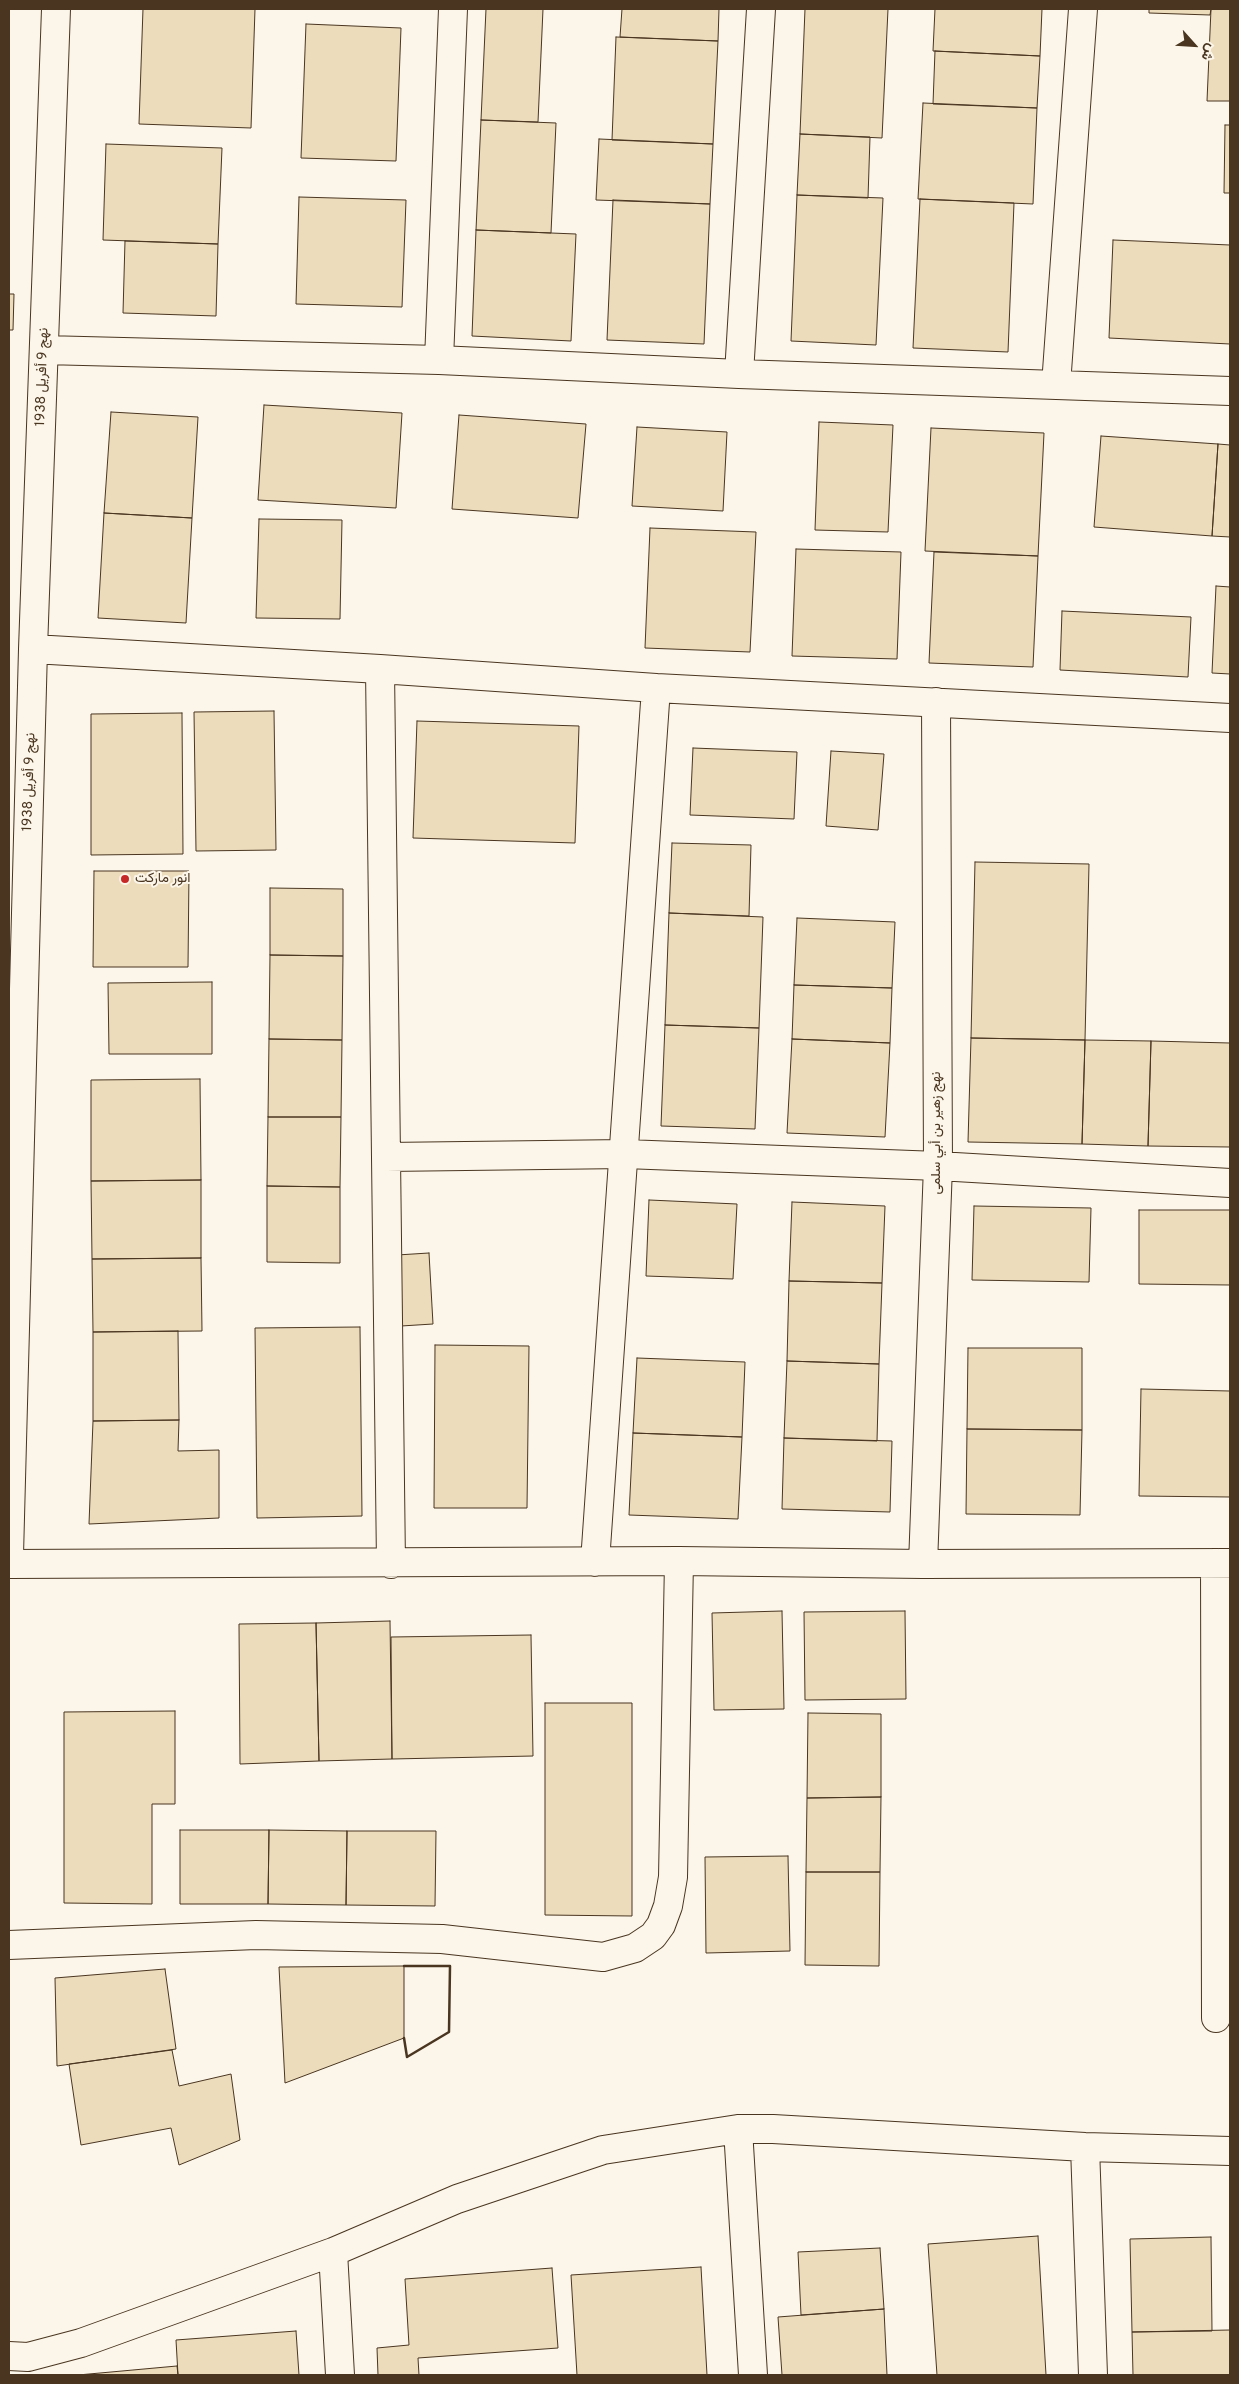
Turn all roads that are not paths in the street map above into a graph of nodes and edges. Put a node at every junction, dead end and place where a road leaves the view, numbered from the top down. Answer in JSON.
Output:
{"nodes":[{"id":1,"x":56,"y":9,"type":"edge"},
{"id":2,"x":453,"y":9,"type":"edge"},
{"id":3,"x":761,"y":9,"type":"edge"},
{"id":4,"x":1083,"y":9,"type":"edge"},
{"id":5,"x":44,"y":350,"type":"junction"},
{"id":6,"x":439,"y":360,"type":"junction"},
{"id":7,"x":739,"y":374,"type":"junction"},
{"id":8,"x":1056,"y":385,"type":"junction"},
{"id":9,"x":1230,"y":392,"type":"edge"},
{"id":10,"x":33,"y":649,"type":"junction"},
{"id":11,"x":380,"y":669,"type":"junction"},
{"id":12,"x":656,"y":688,"type":"junction"},
{"id":13,"x":936,"y":702,"type":"junction"},
{"id":14,"x":1230,"y":718,"type":"edge"},
{"id":15,"x":625,"y":1154,"type":"junction"},
{"id":16,"x":386,"y":1158,"type":"junction"},
{"id":17,"x":938,"y":1166,"type":"junction"},
{"id":18,"x":1230,"y":1183,"type":"edge"},
{"id":19,"x":9,"y":1555,"type":"edge"},
{"id":20,"x":595,"y":1562,"type":"junction"},
{"id":21,"x":679,"y":1562,"type":"junction"},
{"id":22,"x":1222,"y":1563,"type":"edge"},
{"id":23,"x":9,"y":1564,"type":"edge"},
{"id":24,"x":391,"y":1564,"type":"junction"},
{"id":25,"x":923,"y":1564,"type":"junction"},
{"id":26,"x":9,"y":1945,"type":"edge"},
{"id":27,"x":1216,"y":2018,"type":"dead end"},
{"id":28,"x":738,"y":2129,"type":"junction"},
{"id":29,"x":1085,"y":2147,"type":"junction"},
{"id":30,"x":1230,"y":2151,"type":"edge"},
{"id":31,"x":333,"y":2252,"type":"junction"},
{"id":32,"x":9,"y":2356,"type":"edge"},
{"id":33,"x":340,"y":2375,"type":"edge"},
{"id":34,"x":753,"y":2375,"type":"edge"},
{"id":35,"x":1093,"y":2375,"type":"edge"}],
"edges":[{"from":1,"to":5,"type":"street","name":"نهج 9 أفريل 1938"},
{"from":2,"to":6,"type":"street"},
{"from":3,"to":7,"type":"street"},
{"from":4,"to":8,"type":"street"},
{"from":5,"to":6,"type":"street"},
{"from":5,"to":10,"type":"street","name":"نهج 9 أفريل 1938"},
{"from":6,"to":7,"type":"street"},
{"from":7,"to":8,"type":"street"},
{"from":8,"to":9,"type":"street"},
{"from":10,"to":11,"type":"street"},
{"from":10,"to":19,"type":"street","name":"نهج 9 أفريل 1938"},
{"from":11,"to":12,"type":"street"},
{"from":11,"to":16,"type":"street"},
{"from":12,"to":13,"type":"street"},
{"from":12,"to":15,"type":"street"},
{"from":13,"to":14,"type":"street"},
{"from":13,"to":17,"type":"street","name":"نهج زهير بن أبي سلمى"},
{"from":15,"to":16,"type":"street"},
{"from":15,"to":17,"type":"street"},
{"from":15,"to":20,"type":"street"},
{"from":16,"to":24,"type":"street"},
{"from":17,"to":18,"type":"street"},
{"from":17,"to":25,"type":"street","name":"نهج زهير بن أبي سلمى"},
{"from":20,"to":21,"type":"street"},
{"from":20,"to":24,"type":"street"},
{"from":21,"to":25,"type":"street"},
{"from":21,"to":26,"type":"street"},
{"from":22,"to":25,"type":"street"},
{"from":22,"to":27,"type":"street"},
{"from":23,"to":24,"type":"street"},
{"from":28,"to":29,"type":"street"},
{"from":28,"to":31,"type":"street"},
{"from":28,"to":34,"type":"street"},
{"from":29,"to":30,"type":"street"},
{"from":29,"to":35,"type":"street"},
{"from":31,"to":32,"type":"street"},
{"from":31,"to":33,"type":"street"}]}
